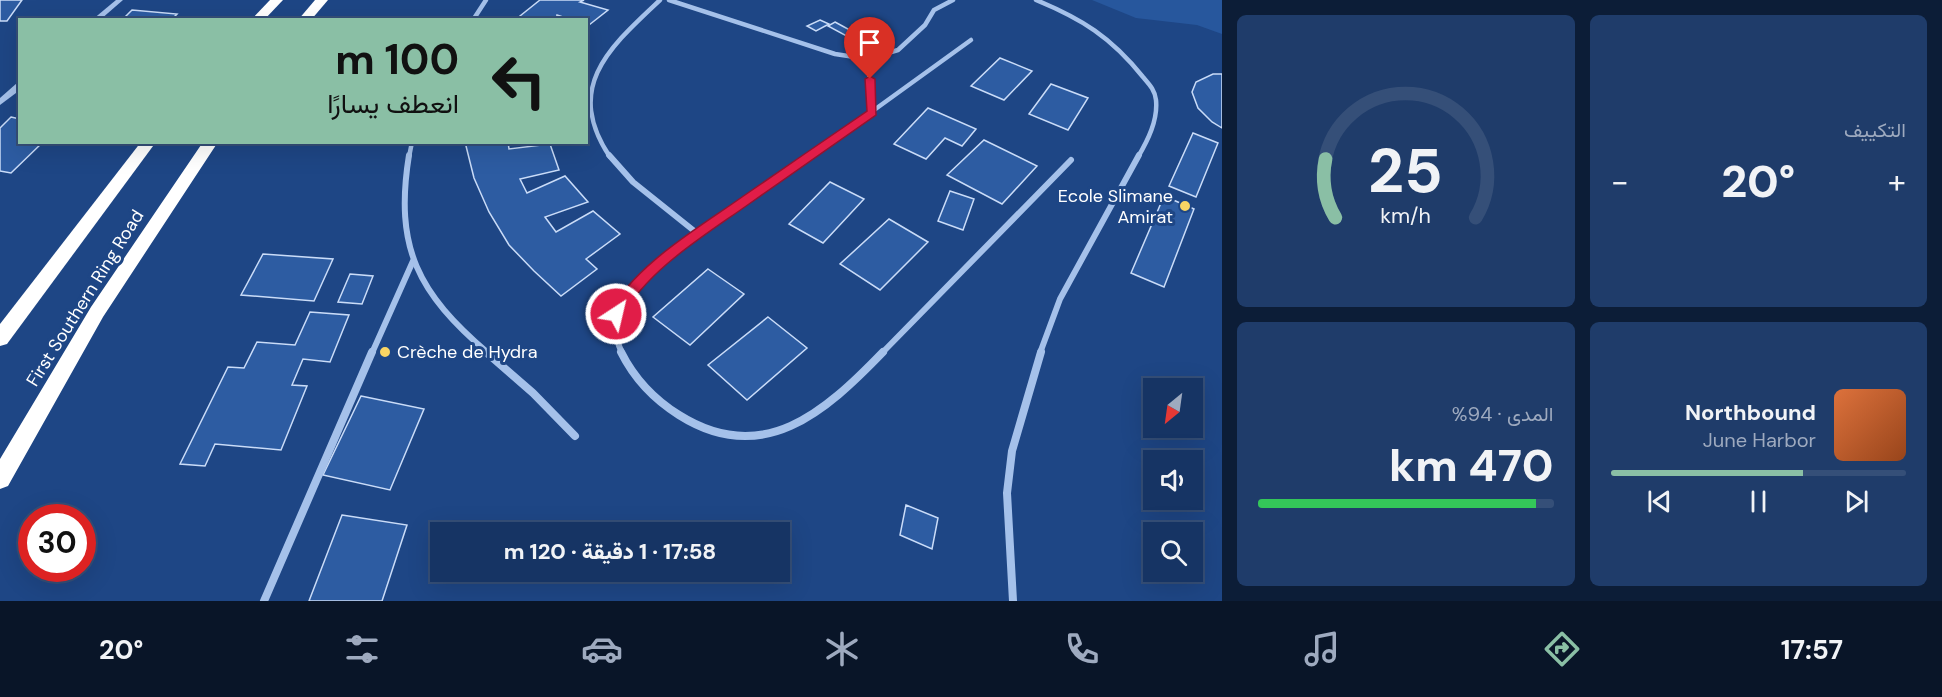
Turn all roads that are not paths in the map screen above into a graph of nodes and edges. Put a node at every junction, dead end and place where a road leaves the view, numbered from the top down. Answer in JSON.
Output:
{"nodes":[{"id":1,"x":120,"y":0,"type":"edge"},
{"id":2,"x":277,"y":0,"type":"edge"},
{"id":3,"x":322,"y":0,"type":"edge"},
{"id":4,"x":486,"y":0,"type":"edge"},
{"id":5,"x":660,"y":0,"type":"edge"},
{"id":6,"x":669,"y":0,"type":"edge"},
{"id":7,"x":953,"y":0,"type":"edge"},
{"id":8,"x":1036,"y":0,"type":"edge"},
{"id":9,"x":98,"y":18,"type":"edge"},
{"id":10,"x":259,"y":18,"type":"edge"},
{"id":11,"x":306,"y":18,"type":"edge"},
{"id":12,"x":474,"y":18,"type":"edge"},
{"id":13,"x":971,"y":40,"type":"dead end"},
{"id":14,"x":868,"y":59,"type":"junction"},
{"id":15,"x":18,"y":87,"type":"edge"},
{"id":16,"x":0,"y":102,"type":"edge"},
{"id":17,"x":872,"y":112,"type":"junction"},
{"id":18,"x":147,"y":144,"type":"edge"},
{"id":19,"x":210,"y":144,"type":"edge"},
{"id":20,"x":412,"y":144,"type":"edge"},
{"id":21,"x":1071,"y":160,"type":"dead end"},
{"id":22,"x":698,"y":234,"type":"junction"},
{"id":23,"x":413,"y":261,"type":"junction"},
{"id":24,"x":0,"y":338,"type":"edge"},
{"id":25,"x":575,"y":436,"type":"dead end"},
{"id":26,"x":0,"y":478,"type":"edge"},
{"id":27,"x":264,"y":601,"type":"edge"},
{"id":28,"x":1013,"y":601,"type":"edge"}],
"edges":[{"from":1,"to":9,"type":"street"},
{"from":2,"to":10,"type":"highway"},
{"from":3,"to":11,"type":"highway"},
{"from":4,"to":12,"type":"street"},
{"from":5,"to":22,"type":"street"},
{"from":6,"to":14,"type":"street"},
{"from":7,"to":14,"type":"street"},
{"from":8,"to":28,"type":"street"},
{"from":13,"to":17,"type":"street"},
{"from":14,"to":17,"type":"street"},
{"from":15,"to":16,"type":"street"},
{"from":17,"to":22,"type":"street"},
{"from":18,"to":24,"type":"highway","name":"First Southern Ring Road"},
{"from":19,"to":26,"type":"highway","name":"First Southern Ring Road"},
{"from":20,"to":23,"type":"street"},
{"from":21,"to":22,"type":"street"},
{"from":23,"to":25,"type":"street"},
{"from":23,"to":27,"type":"street"}]}
